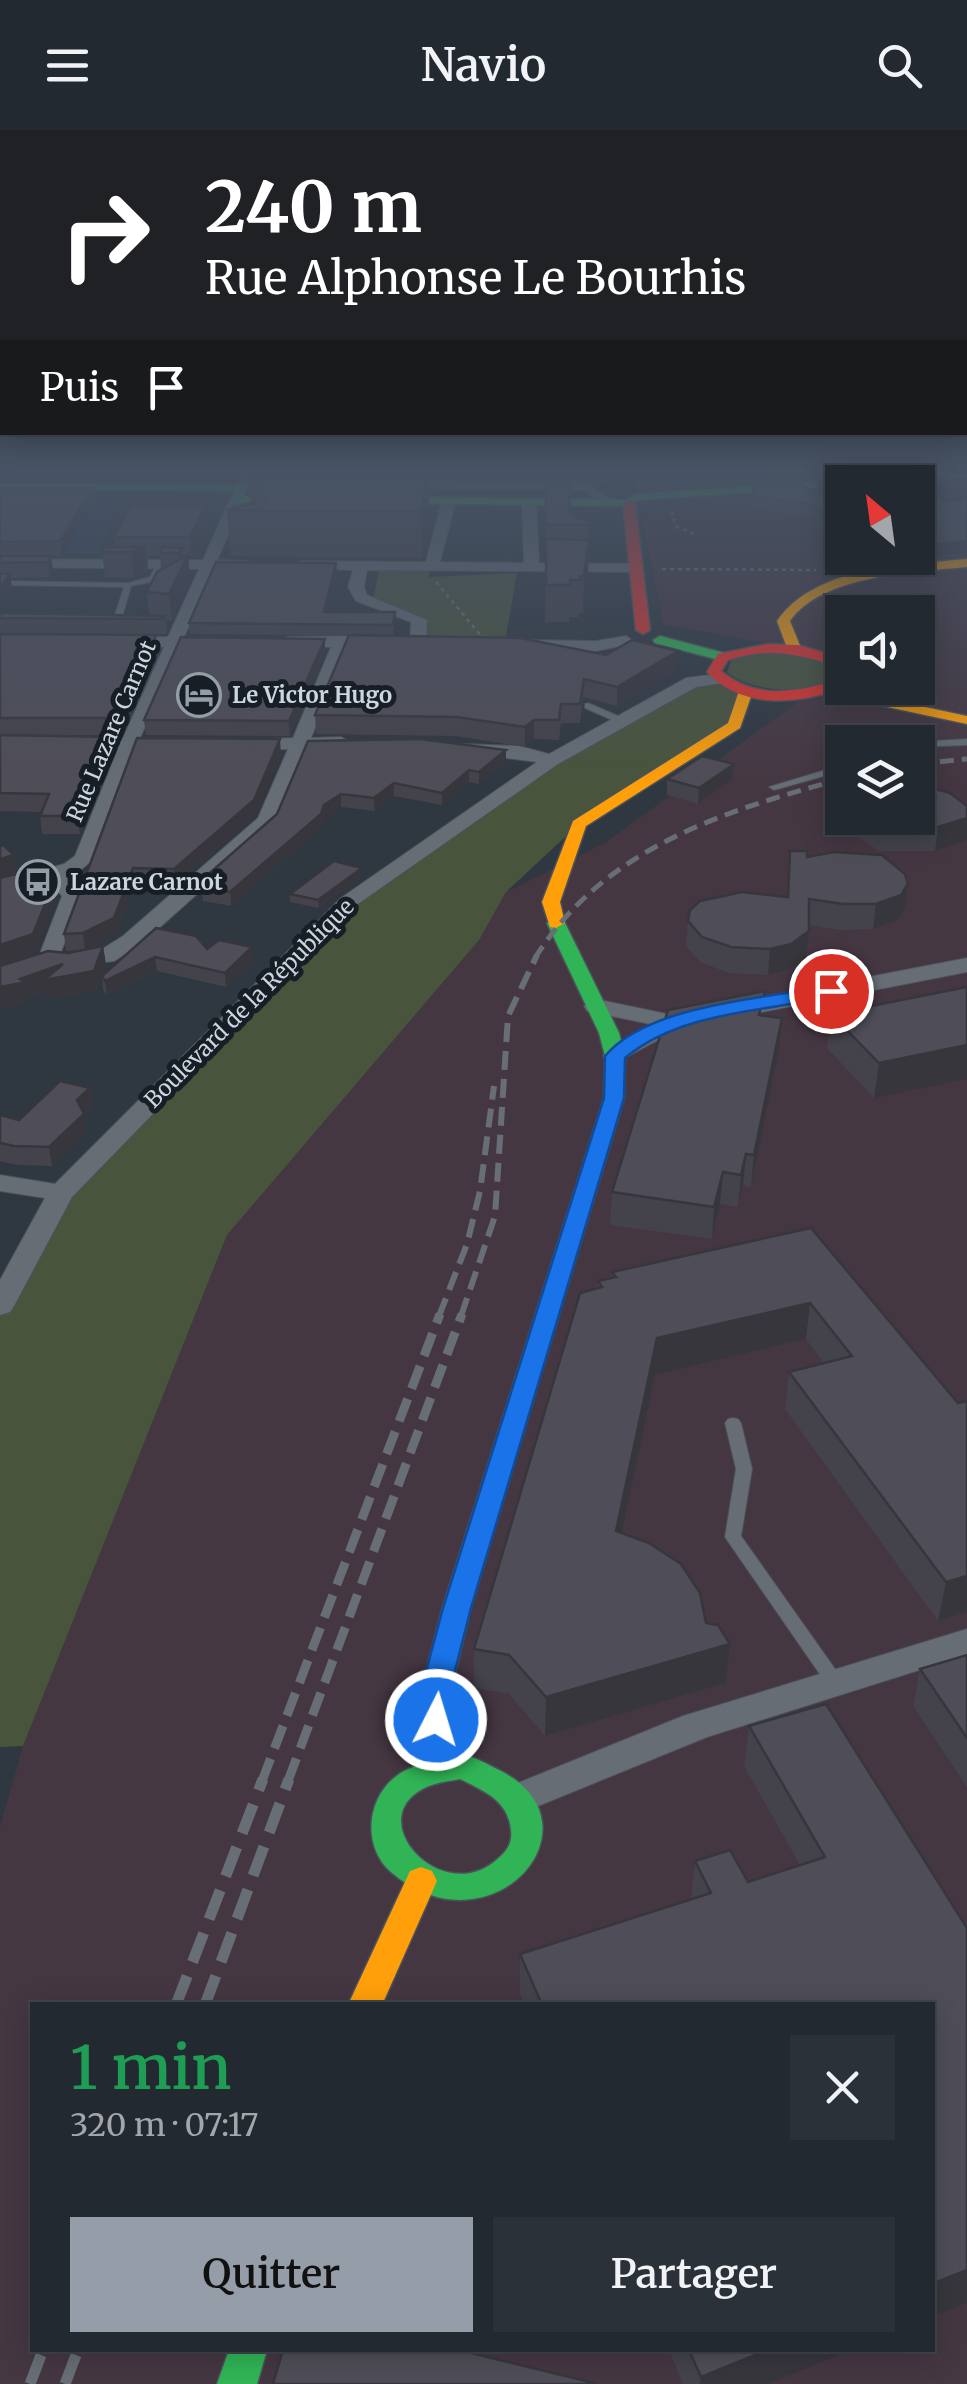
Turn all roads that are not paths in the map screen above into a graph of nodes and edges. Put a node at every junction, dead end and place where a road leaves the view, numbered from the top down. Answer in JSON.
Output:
{"nodes":[{"id":1,"x":156,"y":573,"type":"edge"},
{"id":2,"x":205,"y":573,"type":"edge"},
{"id":3,"x":359,"y":573,"type":"edge"},
{"id":4,"x":636,"y":573,"type":"edge"},
{"id":5,"x":883,"y":573,"type":"edge"},
{"id":6,"x":0,"y":583,"type":"edge"},
{"id":7,"x":128,"y":585,"type":"junction"},
{"id":8,"x":103,"y":621,"type":"edge"},
{"id":9,"x":116,"y":621,"type":"junction"},
{"id":10,"x":133,"y":622,"type":"edge"},
{"id":11,"x":174,"y":631,"type":"junction"},
{"id":12,"x":643,"y":637,"type":"junction"},
{"id":13,"x":109,"y":642,"type":"edge"},
{"id":14,"x":226,"y":642,"type":"edge"},
{"id":15,"x":265,"y":642,"type":"edge"},
{"id":16,"x":342,"y":642,"type":"junction"},
{"id":17,"x":489,"y":645,"type":"edge"},
{"id":18,"x":794,"y":648,"type":"junction"},
{"id":19,"x":825,"y":658,"type":"edge"},
{"id":20,"x":720,"y":668,"type":"junction"},
{"id":21,"x":825,"y":688,"type":"edge"},
{"id":22,"x":746,"y":690,"type":"junction"},
{"id":23,"x":909,"y":705,"type":"edge"},
{"id":24,"x":588,"y":706,"type":"dead end"},
{"id":25,"x":967,"y":720,"type":"edge"},
{"id":26,"x":622,"y":721,"type":"junction"},
{"id":27,"x":0,"y":742,"type":"edge"},
{"id":28,"x":967,"y":742,"type":"edge"},
{"id":29,"x":357,"y":743,"type":"edge"},
{"id":30,"x":935,"y":743,"type":"edge"},
{"id":31,"x":129,"y":744,"type":"junction"},
{"id":32,"x":302,"y":744,"type":"junction"},
{"id":33,"x":192,"y":745,"type":"edge"},
{"id":34,"x":230,"y":745,"type":"edge"},
{"id":35,"x":448,"y":747,"type":"edge"},
{"id":36,"x":551,"y":760,"type":"junction"},
{"id":37,"x":825,"y":773,"type":"edge"},
{"id":38,"x":774,"y":787,"type":"dead end"},
{"id":39,"x":52,"y":874,"type":"junction"},
{"id":40,"x":0,"y":889,"type":"edge"},
{"id":41,"x":48,"y":960,"type":"junction"},
{"id":42,"x":967,"y":965,"type":"edge"},
{"id":43,"x":0,"y":977,"type":"edge"},
{"id":44,"x":797,"y":998,"type":"junction"},
{"id":45,"x":595,"y":1006,"type":"junction"},
{"id":46,"x":672,"y":1022,"type":"junction"},
{"id":47,"x":860,"y":1028,"type":"edge"},
{"id":48,"x":615,"y":1056,"type":"junction"},
{"id":49,"x":0,"y":1183,"type":"edge"},
{"id":50,"x":60,"y":1193,"type":"junction"},
{"id":51,"x":0,"y":1306,"type":"edge"},
{"id":52,"x":733,"y":1422,"type":"dead end"},
{"id":53,"x":967,"y":1642,"type":"edge"},
{"id":54,"x":834,"y":1680,"type":"junction"},
{"id":55,"x":444,"y":1768,"type":"junction"},
{"id":56,"x":521,"y":1798,"type":"junction"},
{"id":57,"x":420,"y":1881,"type":"junction"},
{"id":58,"x":366,"y":2002,"type":"edge"},
{"id":59,"x":247,"y":2352,"type":"edge"},
{"id":60,"x":238,"y":2384,"type":"edge"}],
"edges":[{"from":1,"to":7,"type":"lane"},
{"from":2,"to":11,"type":"street","name":"Rue Lazare Carnot"},
{"from":3,"to":16,"type":"street"},
{"from":4,"to":12,"type":"street"},
{"from":5,"to":18,"type":"street"},
{"from":6,"to":7,"type":"lane"},
{"from":7,"to":9,"type":"lane"},
{"from":8,"to":9,"type":"lane"},
{"from":9,"to":10,"type":"lane"},
{"from":11,"to":13,"type":"street"},
{"from":11,"to":14,"type":"street"},
{"from":11,"to":31,"type":"street","name":"Rue Lazare Carnot"},
{"from":12,"to":17,"type":"street"},
{"from":12,"to":20,"type":"street"},
{"from":15,"to":16,"type":"street"},
{"from":16,"to":32,"type":"street"},
{"from":18,"to":19,"type":"street"},
{"from":18,"to":20,"type":"street"},
{"from":20,"to":22,"type":"street"},
{"from":20,"to":26,"type":"street","name":"Boulevard de la République"},
{"from":21,"to":22,"type":"street"},
{"from":22,"to":45,"type":"street"},
{"from":23,"to":25,"type":"street"},
{"from":24,"to":26,"type":"lane"},
{"from":26,"to":36,"type":"street","name":"Boulevard de la République"},
{"from":27,"to":31,"type":"street"},
{"from":28,"to":30,"type":"lane"},
{"from":29,"to":32,"type":"street"},
{"from":31,"to":33,"type":"street"},
{"from":31,"to":39,"type":"street","name":"Rue Lazare Carnot"},
{"from":32,"to":34,"type":"street"},
{"from":32,"to":41,"type":"street"},
{"from":35,"to":36,"type":"street"},
{"from":36,"to":50,"type":"street","name":"Boulevard de la République"},
{"from":37,"to":38,"type":"lane"},
{"from":39,"to":40,"type":"street","name":"Rue Lazare Carnot"},
{"from":39,"to":41,"type":"street"},
{"from":41,"to":43,"type":"street"},
{"from":42,"to":44,"type":"street"},
{"from":44,"to":46,"type":"street"},
{"from":44,"to":47,"type":"lane"},
{"from":45,"to":46,"type":"street"},
{"from":45,"to":48,"type":"street"},
{"from":46,"to":48,"type":"street"},
{"from":48,"to":55,"type":"street"},
{"from":49,"to":50,"type":"street"},
{"from":50,"to":51,"type":"street","name":"Boulevard de la République"},
{"from":52,"to":54,"type":"lane"},
{"from":53,"to":54,"type":"street"},
{"from":54,"to":56,"type":"street"},
{"from":55,"to":56,"type":"street"},
{"from":55,"to":57,"type":"street"},
{"from":56,"to":57,"type":"street"},
{"from":57,"to":58,"type":"street"},
{"from":59,"to":60,"type":"street"}]}
